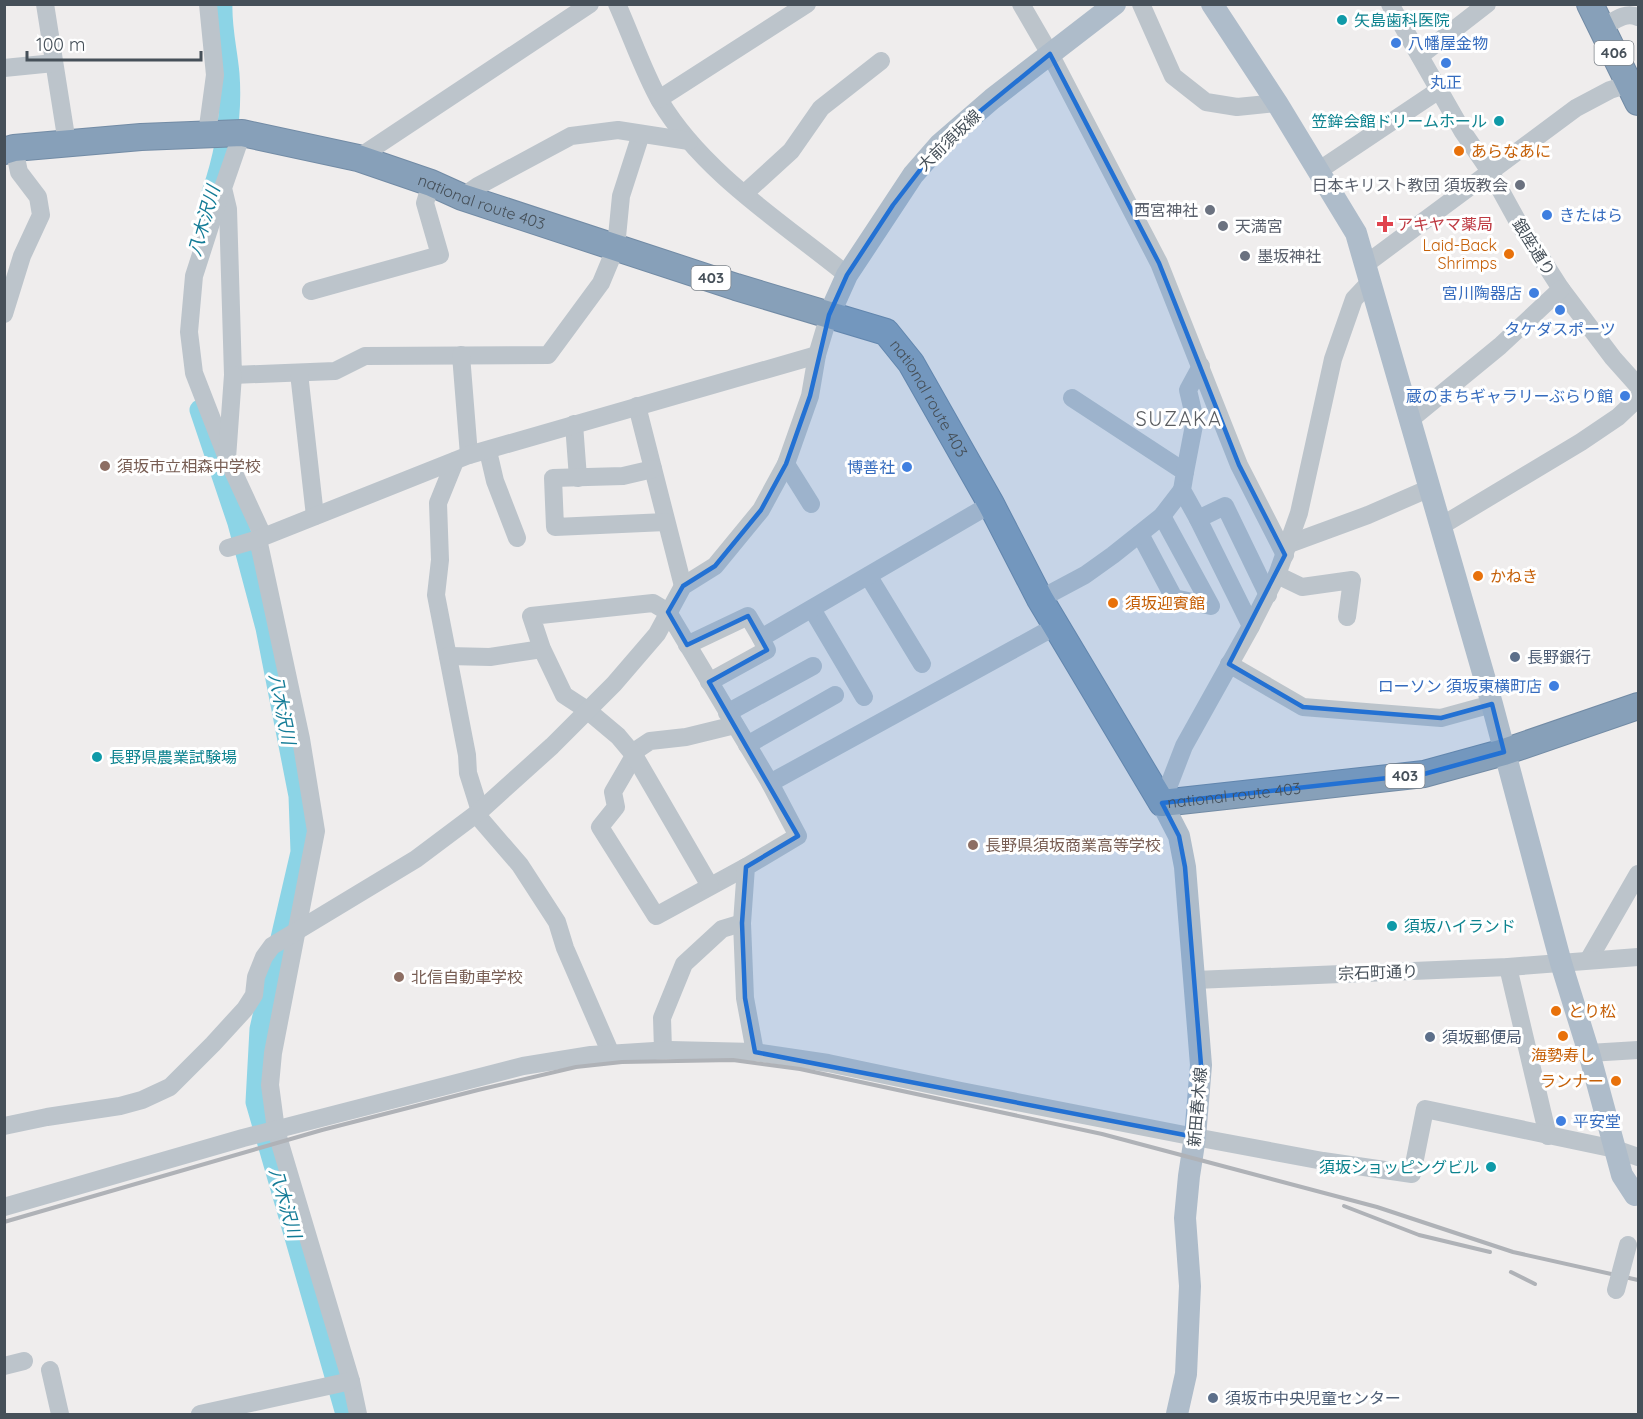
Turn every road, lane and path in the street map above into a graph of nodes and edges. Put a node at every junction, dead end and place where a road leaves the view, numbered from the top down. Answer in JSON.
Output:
{"nodes":[{"id":1,"x":45,"y":4,"type":"edge"},
{"id":2,"x":208,"y":4,"type":"edge"},
{"id":3,"x":590,"y":4,"type":"edge"},
{"id":4,"x":617,"y":4,"type":"edge"},
{"id":5,"x":807,"y":4,"type":"edge"},
{"id":6,"x":1021,"y":4,"type":"edge"},
{"id":7,"x":1115,"y":4,"type":"edge"},
{"id":8,"x":1141,"y":4,"type":"edge"},
{"id":9,"x":1212,"y":4,"type":"edge"},
{"id":10,"x":1390,"y":4,"type":"edge"},
{"id":11,"x":1487,"y":4,"type":"edge"},
{"id":12,"x":1590,"y":4,"type":"edge"},
{"id":13,"x":1636,"y":12,"type":"edge"},
{"id":14,"x":1602,"y":28,"type":"junction"},
{"id":15,"x":1050,"y":54,"type":"junction"},
{"id":16,"x":1420,"y":56,"type":"junction"},
{"id":17,"x":881,"y":61,"type":"dead end"},
{"id":18,"x":54,"y":63,"type":"junction"},
{"id":19,"x":4,"y":68,"type":"edge"},
{"id":20,"x":1635,"y":89,"type":"edge"},
{"id":21,"x":1438,"y":90,"type":"junction"},
{"id":22,"x":659,"y":99,"type":"junction"},
{"id":23,"x":1277,"y":103,"type":"junction"},
{"id":24,"x":242,"y":133,"type":"junction"},
{"id":25,"x":207,"y":134,"type":"junction"},
{"id":26,"x":641,"y":134,"type":"junction"},
{"id":27,"x":689,"y":141,"type":"junction"},
{"id":28,"x":67,"y":143,"type":"junction"},
{"id":29,"x":9,"y":149,"type":"edge"},
{"id":30,"x":358,"y":158,"type":"junction"},
{"id":31,"x":1318,"y":171,"type":"junction"},
{"id":32,"x":1491,"y":173,"type":"junction"},
{"id":33,"x":431,"y":183,"type":"junction"},
{"id":34,"x":223,"y":188,"type":"junction"},
{"id":35,"x":744,"y":193,"type":"junction"},
{"id":36,"x":462,"y":197,"type":"junction"},
{"id":37,"x":616,"y":247,"type":"junction"},
{"id":38,"x":1368,"y":272,"type":"junction"},
{"id":39,"x":847,"y":275,"type":"junction"},
{"id":40,"x":1561,"y":290,"type":"junction"},
{"id":41,"x":311,"y":291,"type":"dead end"},
{"id":42,"x":4,"y":314,"type":"edge"},
{"id":43,"x":829,"y":315,"type":"junction"},
{"id":44,"x":817,"y":355,"type":"junction"},
{"id":45,"x":461,"y":356,"type":"junction"},
{"id":46,"x":1201,"y":366,"type":"junction"},
{"id":47,"x":299,"y":373,"type":"junction"},
{"id":48,"x":233,"y":375,"type":"junction"},
{"id":49,"x":1638,"y":387,"type":"edge"},
{"id":50,"x":1072,"y":398,"type":"dead end"},
{"id":51,"x":637,"y":406,"type":"junction"},
{"id":52,"x":1411,"y":419,"type":"junction"},
{"id":53,"x":574,"y":424,"type":"junction"},
{"id":54,"x":488,"y":451,"type":"junction"},
{"id":55,"x":227,"y":458,"type":"junction"},
{"id":56,"x":462,"y":458,"type":"junction"},
{"id":57,"x":786,"y":464,"type":"junction"},
{"id":58,"x":653,"y":469,"type":"junction"},
{"id":59,"x":1185,"y":472,"type":"junction"},
{"id":60,"x":578,"y":478,"type":"junction"},
{"id":61,"x":1430,"y":488,"type":"junction"},
{"id":62,"x":1182,"y":490,"type":"junction"},
{"id":63,"x":811,"y":504,"type":"dead end"},
{"id":64,"x":991,"y":504,"type":"junction"},
{"id":65,"x":315,"y":516,"type":"junction"},
{"id":66,"x":1162,"y":516,"type":"junction"},
{"id":67,"x":1198,"y":519,"type":"junction"},
{"id":68,"x":666,"y":522,"type":"junction"},
{"id":69,"x":1441,"y":526,"type":"junction"},
{"id":70,"x":1140,"y":534,"type":"junction"},
{"id":71,"x":260,"y":538,"type":"junction"},
{"id":72,"x":518,"y":538,"type":"dead end"},
{"id":73,"x":228,"y":548,"type":"dead end"},
{"id":74,"x":1287,"y":550,"type":"junction"},
{"id":75,"x":1277,"y":574,"type":"junction"},
{"id":76,"x":869,"y":577,"type":"junction"},
{"id":77,"x":683,"y":586,"type":"junction"},
{"id":78,"x":1268,"y":595,"type":"junction"},
{"id":79,"x":1040,"y":599,"type":"junction"},
{"id":80,"x":812,"y":609,"type":"junction"},
{"id":81,"x":668,"y":612,"type":"junction"},
{"id":82,"x":1347,"y":617,"type":"dead end"},
{"id":83,"x":1056,"y":626,"type":"junction"},
{"id":84,"x":1251,"y":626,"type":"junction"},
{"id":85,"x":761,"y":638,"type":"junction"},
{"id":86,"x":687,"y":645,"type":"junction"},
{"id":87,"x":542,"y":649,"type":"junction"},
{"id":88,"x":448,"y":656,"type":"junction"},
{"id":89,"x":922,"y":664,"type":"dead end"},
{"id":90,"x":1229,"y":664,"type":"junction"},
{"id":91,"x":813,"y":666,"type":"dead end"},
{"id":92,"x":709,"y":682,"type":"junction"},
{"id":93,"x":835,"y":695,"type":"dead end"},
{"id":94,"x":864,"y":697,"type":"dead end"},
{"id":95,"x":1492,"y":704,"type":"junction"},
{"id":96,"x":1638,"y":706,"type":"edge"},
{"id":97,"x":587,"y":710,"type":"junction"},
{"id":98,"x":731,"y":719,"type":"junction"},
{"id":99,"x":747,"y":745,"type":"junction"},
{"id":100,"x":1504,"y":752,"type":"junction"},
{"id":101,"x":634,"y":755,"type":"junction"},
{"id":102,"x":770,"y":783,"type":"junction"},
{"id":103,"x":1162,"y":803,"type":"junction"},
{"id":104,"x":478,"y":812,"type":"junction"},
{"id":105,"x":746,"y":867,"type":"junction"},
{"id":106,"x":1638,"y":874,"type":"edge"},
{"id":107,"x":710,"y":886,"type":"junction"},
{"id":108,"x":742,"y":923,"type":"junction"},
{"id":109,"x":295,"y":933,"type":"junction"},
{"id":110,"x":1638,"y":957,"type":"edge"},
{"id":111,"x":1589,"y":959,"type":"junction"},
{"id":112,"x":1561,"y":963,"type":"junction"},
{"id":113,"x":1508,"y":967,"type":"junction"},
{"id":114,"x":1195,"y":980,"type":"junction"},
{"id":115,"x":663,"y":1050,"type":"junction"},
{"id":116,"x":1638,"y":1050,"type":"edge"},
{"id":117,"x":755,"y":1052,"type":"junction"},
{"id":118,"x":1588,"y":1053,"type":"junction"},
{"id":119,"x":610,"y":1054,"type":"junction"},
{"id":120,"x":4,"y":1126,"type":"edge"},
{"id":121,"x":276,"y":1130,"type":"junction"},
{"id":122,"x":1548,"y":1136,"type":"junction"},
{"id":123,"x":1196,"y":1137,"type":"junction"},
{"id":124,"x":1615,"y":1149,"type":"junction"},
{"id":125,"x":1638,"y":1157,"type":"edge"},
{"id":126,"x":1637,"y":1195,"type":"edge"},
{"id":127,"x":4,"y":1207,"type":"edge"},
{"id":128,"x":1628,"y":1245,"type":"dead end"},
{"id":129,"x":1616,"y":1290,"type":"dead end"},
{"id":130,"x":24,"y":1361,"type":"dead end"},
{"id":131,"x":4,"y":1366,"type":"edge"},
{"id":132,"x":50,"y":1370,"type":"dead end"},
{"id":133,"x":342,"y":1383,"type":"junction"},
{"id":134,"x":60,"y":1414,"type":"edge"},
{"id":135,"x":200,"y":1414,"type":"edge"},
{"id":136,"x":358,"y":1414,"type":"edge"},
{"id":137,"x":1178,"y":1414,"type":"edge"}],
"edges":[{"from":1,"to":18,"type":"street"},
{"from":2,"to":25,"type":"street"},
{"from":3,"to":30,"type":"street"},
{"from":4,"to":22,"type":"street"},
{"from":5,"to":22,"type":"street"},
{"from":6,"to":15,"type":"street"},
{"from":7,"to":15,"type":"main road","name":"大前須坂線"},
{"from":8,"to":23,"type":"street"},
{"from":9,"to":23,"type":"main road"},
{"from":10,"to":16,"type":"street","name":"銀座通り"},
{"from":11,"to":16,"type":"street"},
{"from":12,"to":14,"type":"highway","number":"406"},
{"from":13,"to":14,"type":"street"},
{"from":14,"to":20,"type":"highway","number":"406"},
{"from":15,"to":39,"type":"main road","name":"大前須坂線"},
{"from":15,"to":46,"type":"street"},
{"from":16,"to":21,"type":"street","name":"銀座通り"},
{"from":17,"to":35,"type":"street"},
{"from":18,"to":19,"type":"street"},
{"from":18,"to":28,"type":"street"},
{"from":20,"to":32,"type":"street"},
{"from":21,"to":31,"type":"street"},
{"from":21,"to":32,"type":"street","name":"銀座通り"},
{"from":22,"to":27,"type":"street"},
{"from":23,"to":31,"type":"main road"},
{"from":24,"to":25,"type":"highway","name":"national route 403","number":"403"},
{"from":24,"to":30,"type":"highway","name":"national route 403","number":"403"},
{"from":24,"to":34,"type":"street"},
{"from":25,"to":28,"type":"highway","name":"national route 403","number":"403"},
{"from":26,"to":27,"type":"street"},
{"from":26,"to":36,"type":"street"},
{"from":26,"to":37,"type":"street"},
{"from":27,"to":35,"type":"street"},
{"from":28,"to":29,"type":"highway","name":"national route 403","number":"403"},
{"from":29,"to":42,"type":"street"},
{"from":30,"to":33,"type":"highway","name":"national route 403","number":"403"},
{"from":31,"to":38,"type":"main road"},
{"from":32,"to":38,"type":"street"},
{"from":32,"to":40,"type":"street","name":"銀座通り"},
{"from":33,"to":36,"type":"highway","name":"national route 403","number":"403"},
{"from":33,"to":41,"type":"street"},
{"from":34,"to":48,"type":"street"},
{"from":34,"to":55,"type":"street"},
{"from":35,"to":39,"type":"street"},
{"from":36,"to":37,"type":"highway","name":"national route 403","number":"403"},
{"from":37,"to":43,"type":"highway","name":"national route 403","number":"403"},
{"from":37,"to":45,"type":"street"},
{"from":38,"to":52,"type":"main road"},
{"from":38,"to":74,"type":"street"},
{"from":39,"to":43,"type":"main road","name":"大前須坂線"},
{"from":40,"to":49,"type":"street","name":"銀座通り"},
{"from":40,"to":52,"type":"street"},
{"from":43,"to":44,"type":"street"},
{"from":43,"to":64,"type":"highway","name":"national route 403","number":"403"},
{"from":44,"to":51,"type":"street"},
{"from":44,"to":57,"type":"street"},
{"from":45,"to":47,"type":"street"},
{"from":45,"to":56,"type":"street"},
{"from":46,"to":59,"type":"street"},
{"from":46,"to":74,"type":"street"},
{"from":47,"to":48,"type":"street"},
{"from":47,"to":65,"type":"street"},
{"from":48,"to":55,"type":"street"},
{"from":49,"to":69,"type":"street"},
{"from":50,"to":59,"type":"street"},
{"from":51,"to":53,"type":"street"},
{"from":51,"to":58,"type":"street"},
{"from":52,"to":61,"type":"main road"},
{"from":53,"to":54,"type":"street"},
{"from":53,"to":60,"type":"street"},
{"from":54,"to":56,"type":"street"},
{"from":54,"to":72,"type":"street"},
{"from":55,"to":71,"type":"street"},
{"from":56,"to":65,"type":"street"},
{"from":56,"to":88,"type":"street"},
{"from":57,"to":63,"type":"street"},
{"from":57,"to":77,"type":"street"},
{"from":58,"to":60,"type":"street"},
{"from":58,"to":68,"type":"street"},
{"from":59,"to":62,"type":"street"},
{"from":60,"to":68,"type":"street"},
{"from":61,"to":69,"type":"main road"},
{"from":61,"to":74,"type":"street"},
{"from":62,"to":66,"type":"street"},
{"from":62,"to":67,"type":"street"},
{"from":64,"to":76,"type":"street"},
{"from":64,"to":79,"type":"highway","name":"national route 403","number":"403"},
{"from":65,"to":71,"type":"street"},
{"from":66,"to":70,"type":"street"},
{"from":66,"to":70,"type":"street"},
{"from":67,"to":78,"type":"street"},
{"from":67,"to":84,"type":"street"},
{"from":68,"to":77,"type":"street"},
{"from":69,"to":95,"type":"main road"},
{"from":70,"to":79,"type":"street"},
{"from":71,"to":73,"type":"street"},
{"from":71,"to":109,"type":"street"},
{"from":74,"to":75,"type":"street"},
{"from":75,"to":78,"type":"street"},
{"from":75,"to":82,"type":"street"},
{"from":76,"to":80,"type":"street"},
{"from":76,"to":89,"type":"street"},
{"from":77,"to":81,"type":"street"},
{"from":78,"to":84,"type":"street"},
{"from":79,"to":83,"type":"highway","name":"national route 403","number":"403"},
{"from":80,"to":85,"type":"street"},
{"from":80,"to":94,"type":"street"},
{"from":81,"to":86,"type":"street"},
{"from":81,"to":87,"type":"street"},
{"from":81,"to":97,"type":"street"},
{"from":83,"to":102,"type":"street"},
{"from":83,"to":103,"type":"highway","name":"national route 403","number":"403"},
{"from":84,"to":90,"type":"street"},
{"from":85,"to":86,"type":"street"},
{"from":85,"to":92,"type":"street"},
{"from":86,"to":92,"type":"street"},
{"from":87,"to":88,"type":"street"},
{"from":87,"to":97,"type":"street"},
{"from":88,"to":104,"type":"street"},
{"from":90,"to":95,"type":"street"},
{"from":90,"to":103,"type":"street"},
{"from":91,"to":98,"type":"street"},
{"from":92,"to":98,"type":"street"},
{"from":93,"to":99,"type":"street"},
{"from":95,"to":100,"type":"main road"},
{"from":96,"to":100,"type":"highway","name":"national route 403","number":"403"},
{"from":97,"to":101,"type":"street"},
{"from":97,"to":104,"type":"street"},
{"from":98,"to":99,"type":"street"},
{"from":98,"to":101,"type":"street"},
{"from":99,"to":102,"type":"street"},
{"from":100,"to":103,"type":"highway","name":"national route 403","number":"403"},
{"from":100,"to":112,"type":"main road"},
{"from":101,"to":107,"type":"street"},
{"from":101,"to":107,"type":"street"},
{"from":102,"to":105,"type":"street"},
{"from":103,"to":114,"type":"main road","name":"新田春木線"},
{"from":104,"to":109,"type":"street"},
{"from":104,"to":119,"type":"street"},
{"from":105,"to":107,"type":"street"},
{"from":105,"to":108,"type":"street"},
{"from":106,"to":111,"type":"street"},
{"from":108,"to":115,"type":"street"},
{"from":108,"to":117,"type":"street"},
{"from":109,"to":120,"type":"street"},
{"from":109,"to":121,"type":"street"},
{"from":110,"to":111,"type":"street"},
{"from":111,"to":112,"type":"street","name":"宗石町通り"},
{"from":112,"to":113,"type":"street","name":"宗石町通り"},
{"from":112,"to":118,"type":"main road"},
{"from":113,"to":114,"type":"street","name":"宗石町通り"},
{"from":113,"to":122,"type":"street"},
{"from":114,"to":123,"type":"main road","name":"新田春木線"},
{"from":115,"to":117,"type":"street"},
{"from":115,"to":119,"type":"street"},
{"from":116,"to":118,"type":"street"},
{"from":117,"to":123,"type":"street"},
{"from":118,"to":124,"type":"main road"},
{"from":119,"to":121,"type":"street"},
{"from":121,"to":127,"type":"street"},
{"from":121,"to":133,"type":"street"},
{"from":122,"to":123,"type":"street"},
{"from":122,"to":124,"type":"street"},
{"from":123,"to":137,"type":"main road","name":"新田春木線"},
{"from":124,"to":125,"type":"street"},
{"from":124,"to":126,"type":"main road"},
{"from":128,"to":129,"type":"street","bridge":true},
{"from":130,"to":131,"type":"street"},
{"from":132,"to":134,"type":"street"},
{"from":133,"to":135,"type":"street"},
{"from":133,"to":136,"type":"street"}]}
